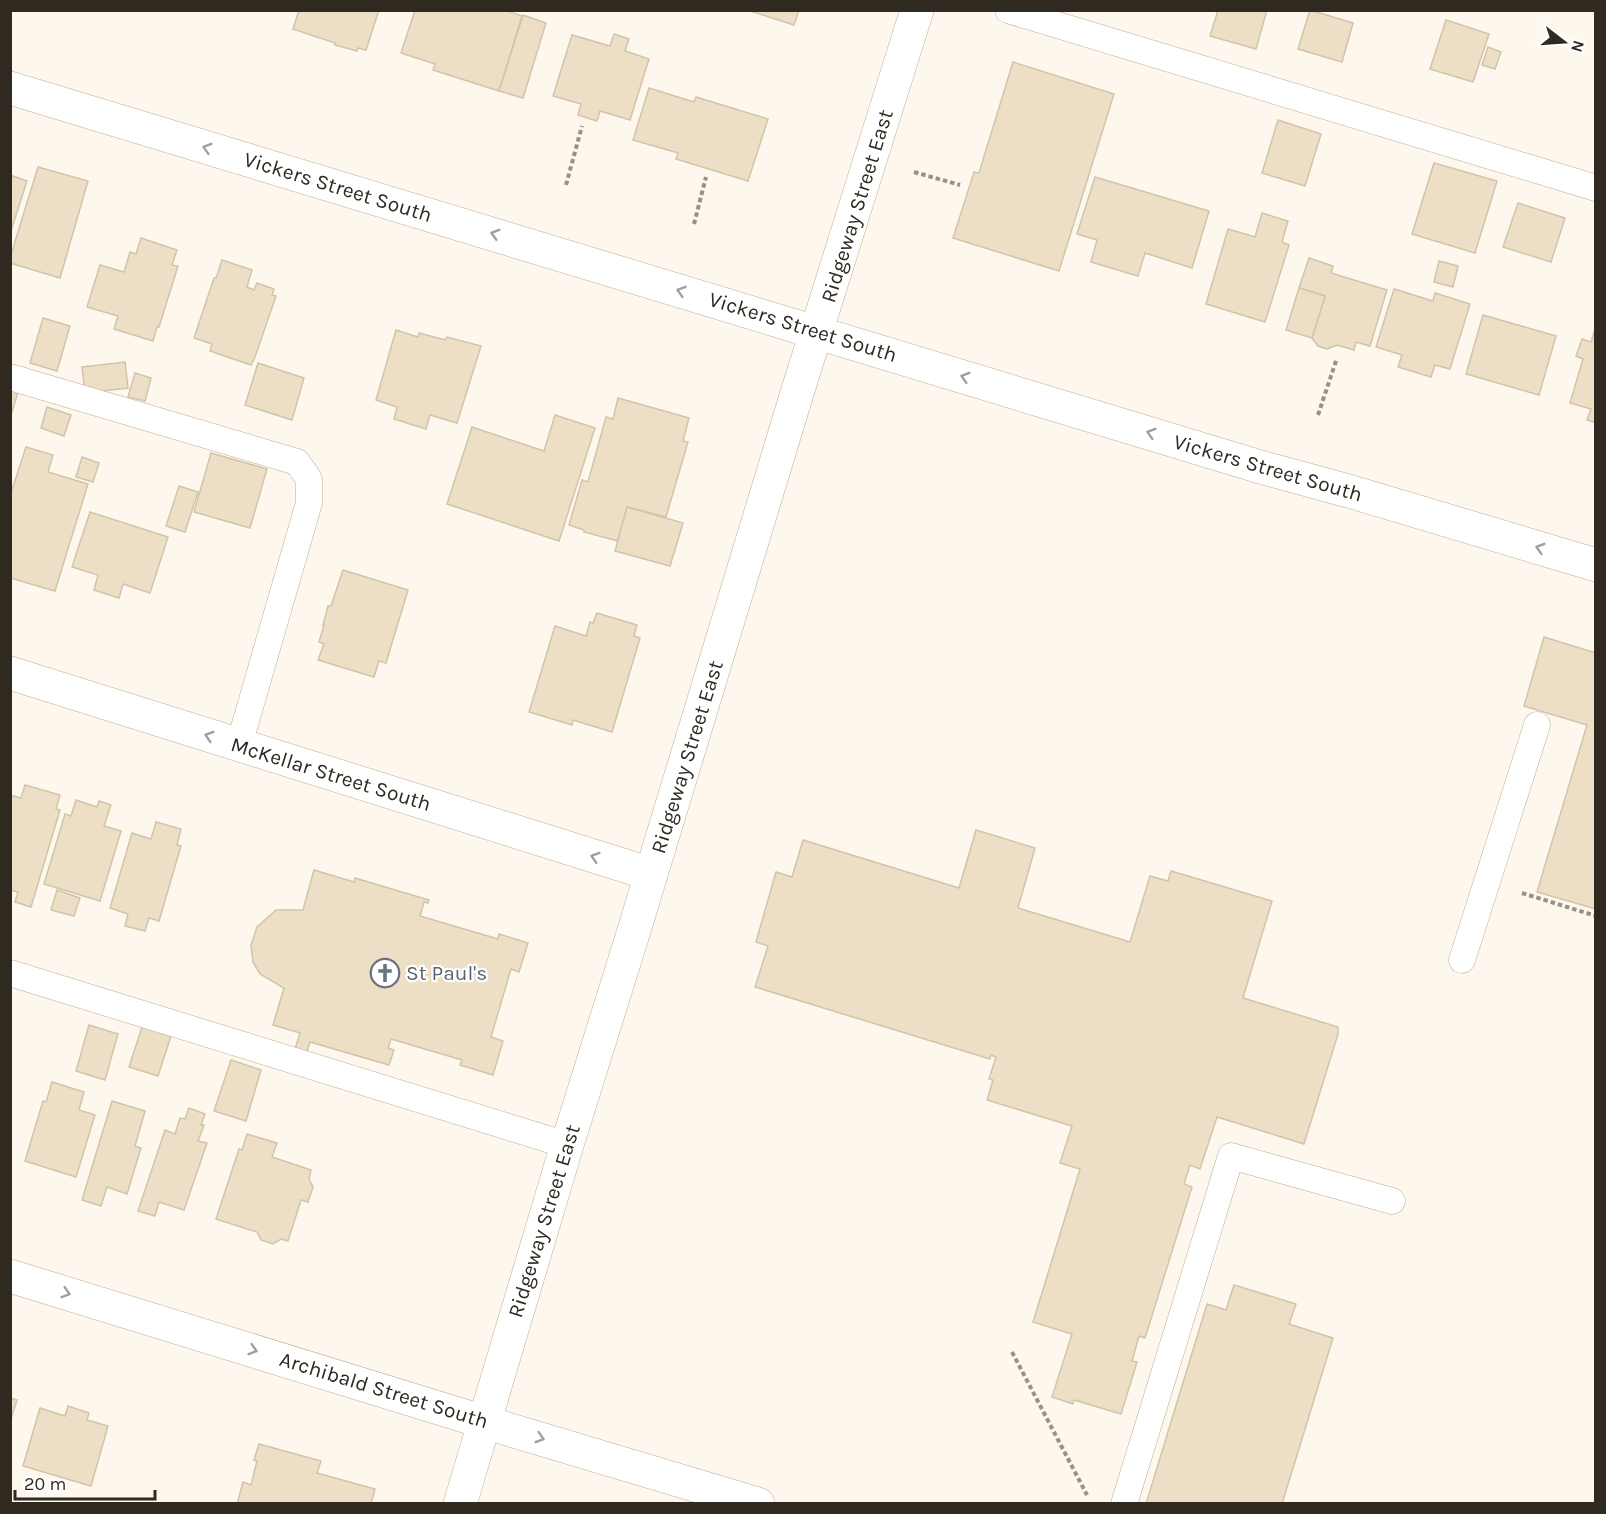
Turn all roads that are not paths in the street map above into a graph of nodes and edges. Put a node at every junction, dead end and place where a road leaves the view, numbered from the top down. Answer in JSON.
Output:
{"nodes":[{"id":1,"x":917,"y":10,"type":"edge"},
{"id":2,"x":1008,"y":10,"type":"edge"},
{"id":3,"x":10,"y":88,"type":"edge"},
{"id":4,"x":1596,"y":188,"type":"edge"},
{"id":5,"x":818,"y":332,"type":"junction"},
{"id":6,"x":10,"y":377,"type":"edge"},
{"id":7,"x":1596,"y":565,"type":"edge"},
{"id":8,"x":10,"y":673,"type":"edge"},
{"id":9,"x":1537,"y":725,"type":"dead end"},
{"id":10,"x":239,"y":745,"type":"junction"},
{"id":11,"x":651,"y":874,"type":"junction"},
{"id":12,"x":1462,"y":960,"type":"dead end"},
{"id":13,"x":10,"y":973,"type":"edge"},
{"id":14,"x":567,"y":1145,"type":"junction"},
{"id":15,"x":1392,"y":1201,"type":"dead end"},
{"id":16,"x":10,"y":1276,"type":"edge"},
{"id":17,"x":484,"y":1422,"type":"junction"},
{"id":18,"x":460,"y":1503,"type":"edge"},
{"id":19,"x":758,"y":1503,"type":"edge"},
{"id":20,"x":1124,"y":1503,"type":"edge"}],
"edges":[{"from":1,"to":5,"type":"street","name":"Ridgeway Street East"},
{"from":2,"to":4,"type":"lane"},
{"from":5,"to":3,"type":"street","name":"Vickers Street South","one_way":true},
{"from":7,"to":5,"type":"street","name":"Vickers Street South","one_way":true},
{"from":5,"to":11,"type":"street","name":"Ridgeway Street East"},
{"from":6,"to":10,"type":"lane"},
{"from":10,"to":8,"type":"street","name":"McKellar Street South","one_way":true},
{"from":9,"to":12,"type":"lane"},
{"from":11,"to":10,"type":"street","name":"McKellar Street South","one_way":true},
{"from":11,"to":14,"type":"street","name":"Ridgeway Street East"},
{"from":13,"to":14,"type":"lane"},
{"from":14,"to":17,"type":"street","name":"Ridgeway Street East"},
{"from":15,"to":20,"type":"lane"},
{"from":16,"to":17,"type":"street","name":"Archibald Street South","one_way":true},
{"from":17,"to":18,"type":"street","name":"Ridgeway Street East"},
{"from":17,"to":19,"type":"street","name":"Archibald Street South","one_way":true}]}
